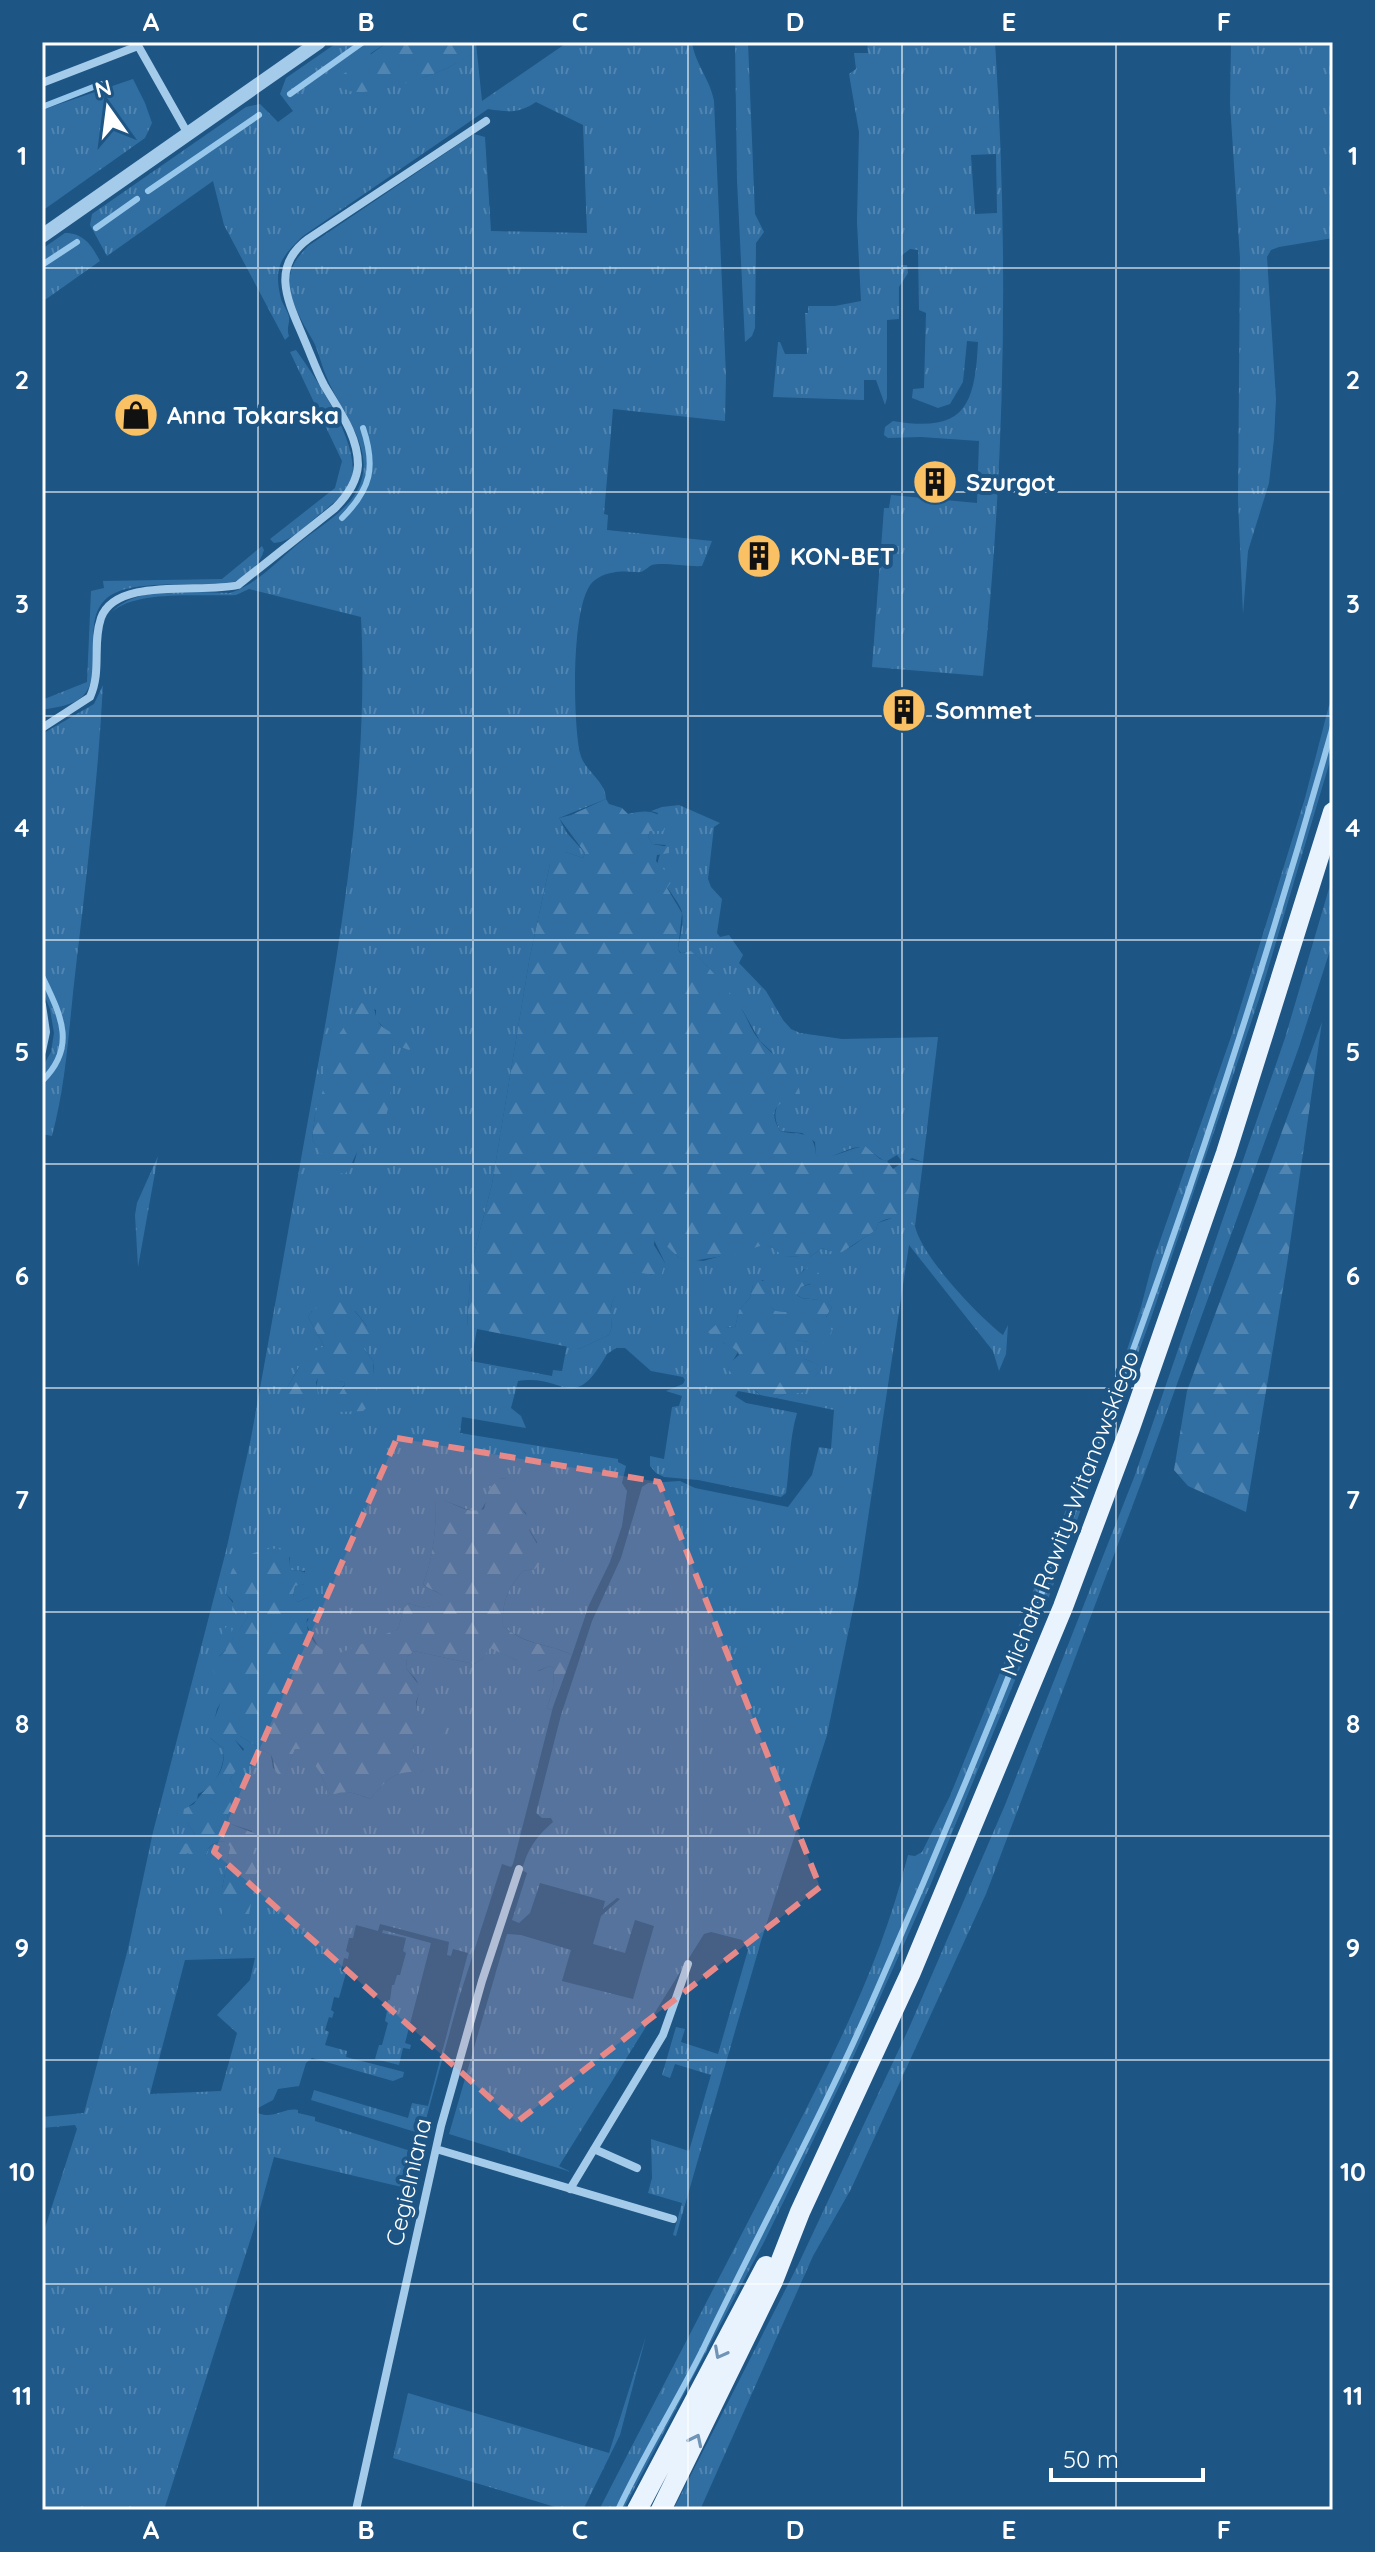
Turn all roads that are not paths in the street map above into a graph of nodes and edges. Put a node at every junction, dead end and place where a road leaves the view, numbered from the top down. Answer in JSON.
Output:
{"nodes":[{"id":1,"x":319,"y":42,"type":"edge"},
{"id":2,"x":137,"y":44,"type":"edge"},
{"id":3,"x":42,"y":83,"type":"edge"},
{"id":4,"x":486,"y":121,"type":"dead end"},
{"id":5,"x":188,"y":134,"type":"junction"},
{"id":6,"x":42,"y":236,"type":"edge"},
{"id":7,"x":42,"y":728,"type":"edge"},
{"id":8,"x":1333,"y":812,"type":"edge"},
{"id":9,"x":42,"y":1005,"type":"edge"},
{"id":10,"x":42,"y":1051,"type":"edge"},
{"id":11,"x":519,"y":1869,"type":"dead end"},
{"id":12,"x":688,"y":1964,"type":"dead end"},
{"id":13,"x":436,"y":2149,"type":"junction"},
{"id":14,"x":594,"y":2149,"type":"junction"},
{"id":15,"x":637,"y":2168,"type":"dead end"},
{"id":16,"x":570,"y":2189,"type":"junction"},
{"id":17,"x":800,"y":2212,"type":"junction"},
{"id":18,"x":673,"y":2219,"type":"dead end"},
{"id":19,"x":356,"y":2510,"type":"edge"},
{"id":20,"x":637,"y":2510,"type":"edge"},
{"id":21,"x":661,"y":2510,"type":"edge"}],
"edges":[{"from":1,"to":5,"type":"street"},
{"from":2,"to":3,"type":"street"},
{"from":2,"to":5,"type":"street"},
{"from":4,"to":7,"type":"street"},
{"from":5,"to":6,"type":"street"},
{"from":8,"to":17,"type":"main road","name":"Michała Rawity-Witanowskiego"},
{"from":9,"to":10,"type":"street"},
{"from":11,"to":13,"type":"street","name":"Cegielniana"},
{"from":12,"to":14,"type":"street"},
{"from":13,"to":16,"type":"street"},
{"from":13,"to":19,"type":"street","name":"Cegielniana"},
{"from":14,"to":15,"type":"street"},
{"from":14,"to":16,"type":"street"},
{"from":16,"to":18,"type":"street"},
{"from":17,"to":20,"type":"main road","name":"Michała Rawity-Witanowskiego","one_way":true},
{"from":21,"to":17,"type":"main road","name":"Michała Rawity-Witanowskiego","one_way":true}]}
